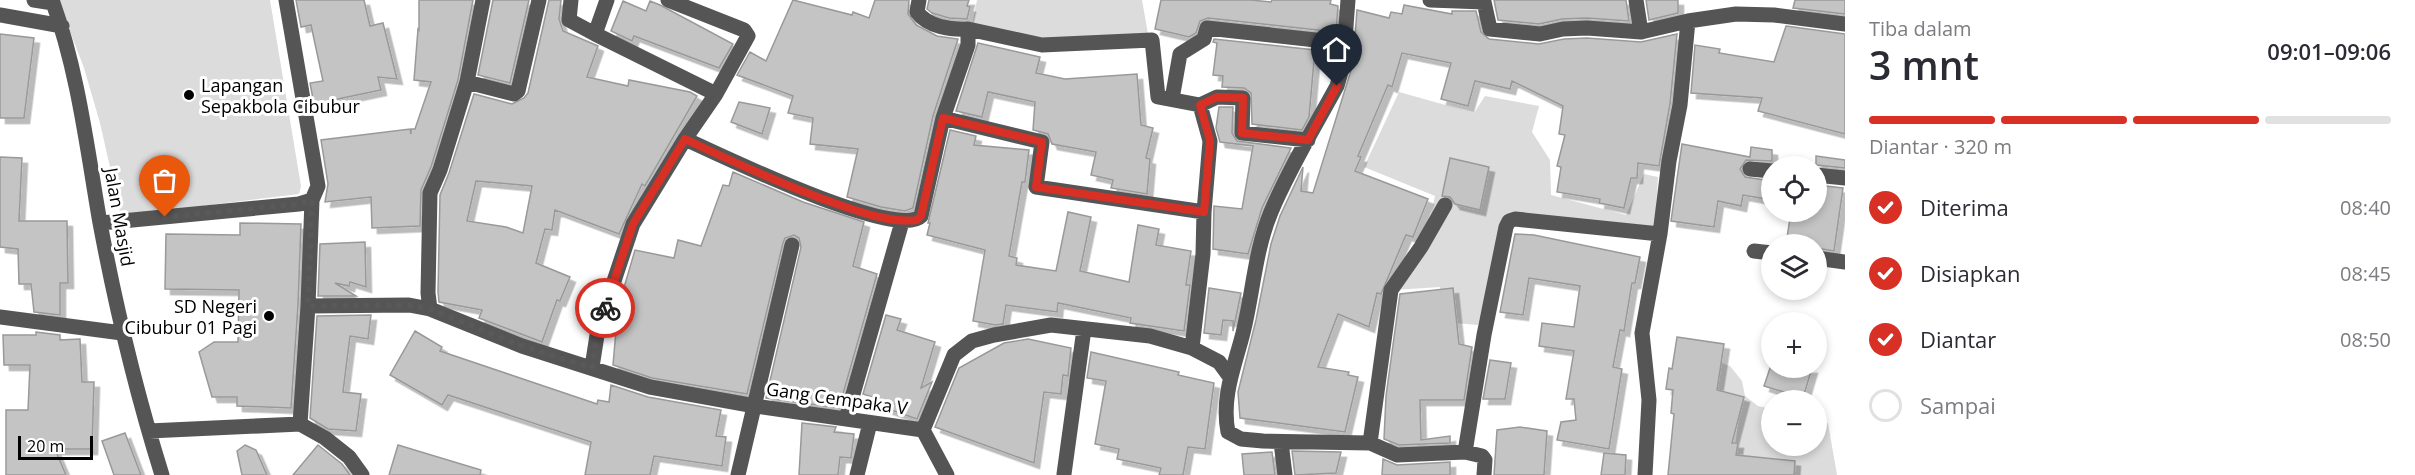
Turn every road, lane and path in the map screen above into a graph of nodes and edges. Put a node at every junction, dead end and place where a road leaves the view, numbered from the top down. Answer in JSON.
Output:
{"nodes":[{"id":1,"x":34,"y":0,"type":"edge"},
{"id":2,"x":286,"y":0,"type":"edge"},
{"id":3,"x":483,"y":0,"type":"edge"},
{"id":4,"x":539,"y":0,"type":"edge"},
{"id":5,"x":571,"y":0,"type":"edge"},
{"id":6,"x":607,"y":0,"type":"edge"},
{"id":7,"x":668,"y":0,"type":"edge"},
{"id":8,"x":919,"y":0,"type":"edge"},
{"id":9,"x":1348,"y":0,"type":"edge"},
{"id":10,"x":1430,"y":0,"type":"edge"},
{"id":11,"x":1636,"y":0,"type":"edge"},
{"id":12,"x":52,"y":1,"type":"edge"},
{"id":13,"x":1484,"y":1,"type":"edge"},
{"id":14,"x":0,"y":15,"type":"edge"},
{"id":15,"x":1688,"y":21,"type":"junction"},
{"id":16,"x":1845,"y":24,"type":"edge"},
{"id":17,"x":62,"y":26,"type":"junction"},
{"id":18,"x":968,"y":29,"type":"junction"},
{"id":19,"x":1641,"y":32,"type":"junction"},
{"id":20,"x":595,"y":34,"type":"junction"},
{"id":21,"x":1343,"y":43,"type":"junction"},
{"id":22,"x":467,"y":82,"type":"junction"},
{"id":23,"x":717,"y":94,"type":"junction"},
{"id":24,"x":1172,"y":99,"type":"junction"},
{"id":25,"x":1200,"y":105,"type":"junction"},
{"id":26,"x":943,"y":118,"type":"junction"},
{"id":27,"x":685,"y":139,"type":"junction"},
{"id":28,"x":1308,"y":140,"type":"junction"},
{"id":29,"x":1750,"y":169,"type":"dead end"},
{"id":30,"x":1761,"y":170,"type":"edge"},
{"id":31,"x":1827,"y":176,"type":"edge"},
{"id":32,"x":1845,"y":178,"type":"edge"},
{"id":33,"x":312,"y":200,"type":"junction"},
{"id":34,"x":1444,"y":205,"type":"dead end"},
{"id":35,"x":1204,"y":212,"type":"junction"},
{"id":36,"x":902,"y":222,"type":"junction"},
{"id":37,"x":100,"y":223,"type":"junction"},
{"id":38,"x":1660,"y":234,"type":"junction"},
{"id":39,"x":792,"y":245,"type":"dead end"},
{"id":40,"x":1754,"y":250,"type":"dead end"},
{"id":41,"x":1761,"y":251,"type":"edge"},
{"id":42,"x":1827,"y":260,"type":"edge"},
{"id":43,"x":1845,"y":262,"type":"edge"},
{"id":44,"x":308,"y":306,"type":"junction"},
{"id":45,"x":430,"y":309,"type":"junction"},
{"id":46,"x":0,"y":316,"type":"edge"},
{"id":47,"x":1084,"y":329,"type":"junction"},
{"id":48,"x":122,"y":333,"type":"junction"},
{"id":49,"x":1192,"y":348,"type":"junction"},
{"id":50,"x":592,"y":368,"type":"junction"},
{"id":51,"x":1230,"y":377,"type":"junction"},
{"id":52,"x":755,"y":406,"type":"junction"},
{"id":53,"x":846,"y":419,"type":"junction"},
{"id":54,"x":870,"y":423,"type":"junction"},
{"id":55,"x":300,"y":424,"type":"junction"},
{"id":56,"x":923,"y":430,"type":"junction"},
{"id":57,"x":148,"y":431,"type":"junction"},
{"id":58,"x":1281,"y":442,"type":"junction"},
{"id":59,"x":1370,"y":443,"type":"junction"},
{"id":60,"x":1466,"y":452,"type":"junction"},
{"id":61,"x":1064,"y":474,"type":"edge"},
{"id":62,"x":162,"y":475,"type":"edge"},
{"id":63,"x":362,"y":475,"type":"edge"},
{"id":64,"x":738,"y":475,"type":"edge"},
{"id":65,"x":858,"y":475,"type":"edge"},
{"id":66,"x":947,"y":475,"type":"edge"},
{"id":67,"x":1285,"y":475,"type":"edge"},
{"id":68,"x":1484,"y":475,"type":"edge"},
{"id":69,"x":1646,"y":475,"type":"edge"}],
"edges":[{"from":1,"to":12,"type":"street"},
{"from":2,"to":33,"type":"street"},
{"from":3,"to":22,"type":"street"},
{"from":4,"to":22,"type":"street"},
{"from":5,"to":20,"type":"street"},
{"from":6,"to":20,"type":"street"},
{"from":7,"to":23,"type":"street"},
{"from":8,"to":18,"type":"street"},
{"from":9,"to":21,"type":"street"},
{"from":10,"to":13,"type":"street"},
{"from":11,"to":19,"type":"street"},
{"from":12,"to":17,"type":"street","name":"Jalan Masjid"},
{"from":13,"to":19,"type":"street"},
{"from":14,"to":17,"type":"street"},
{"from":15,"to":16,"type":"street"},
{"from":15,"to":19,"type":"street"},
{"from":15,"to":38,"type":"street"},
{"from":17,"to":37,"type":"street","name":"Jalan Masjid"},
{"from":18,"to":24,"type":"street"},
{"from":18,"to":26,"type":"street"},
{"from":20,"to":23,"type":"street"},
{"from":21,"to":24,"type":"street"},
{"from":21,"to":28,"type":"street"},
{"from":22,"to":45,"type":"street"},
{"from":23,"to":27,"type":"street"},
{"from":24,"to":25,"type":"street"},
{"from":25,"to":28,"type":"street"},
{"from":25,"to":35,"type":"street"},
{"from":26,"to":35,"type":"street"},
{"from":26,"to":36,"type":"street"},
{"from":27,"to":36,"type":"street"},
{"from":27,"to":50,"type":"street"},
{"from":28,"to":51,"type":"street"},
{"from":29,"to":30,"type":"street"},
{"from":31,"to":32,"type":"street"},
{"from":33,"to":37,"type":"street"},
{"from":33,"to":44,"type":"street"},
{"from":34,"to":59,"type":"street"},
{"from":35,"to":49,"type":"street"},
{"from":36,"to":53,"type":"street"},
{"from":37,"to":48,"type":"street","name":"Jalan Masjid"},
{"from":38,"to":60,"type":"street"},
{"from":38,"to":69,"type":"street"},
{"from":39,"to":52,"type":"street"},
{"from":40,"to":41,"type":"street"},
{"from":42,"to":43,"type":"street"},
{"from":44,"to":45,"type":"street","name":"Gang Cempaka V"},
{"from":44,"to":55,"type":"street"},
{"from":45,"to":50,"type":"street","name":"Gang Cempaka V"},
{"from":46,"to":48,"type":"street"},
{"from":47,"to":49,"type":"street","name":"Gang Cempaka V"},
{"from":47,"to":56,"type":"street","name":"Gang Cempaka V"},
{"from":47,"to":61,"type":"street"},
{"from":48,"to":57,"type":"street","name":"Jalan Masjid"},
{"from":49,"to":51,"type":"street","name":"Gang Cempaka V"},
{"from":50,"to":52,"type":"street","name":"Gang Cempaka V"},
{"from":51,"to":58,"type":"street"},
{"from":52,"to":53,"type":"street","name":"Gang Cempaka V"},
{"from":52,"to":64,"type":"street"},
{"from":53,"to":54,"type":"street","name":"Gang Cempaka V"},
{"from":54,"to":56,"type":"street","name":"Gang Cempaka V"},
{"from":54,"to":65,"type":"street"},
{"from":55,"to":57,"type":"street"},
{"from":55,"to":63,"type":"street"},
{"from":56,"to":66,"type":"street"},
{"from":57,"to":62,"type":"street","name":"Jalan Masjid"},
{"from":58,"to":59,"type":"street"},
{"from":58,"to":67,"type":"street"},
{"from":59,"to":60,"type":"street"},
{"from":60,"to":68,"type":"street"}]}
